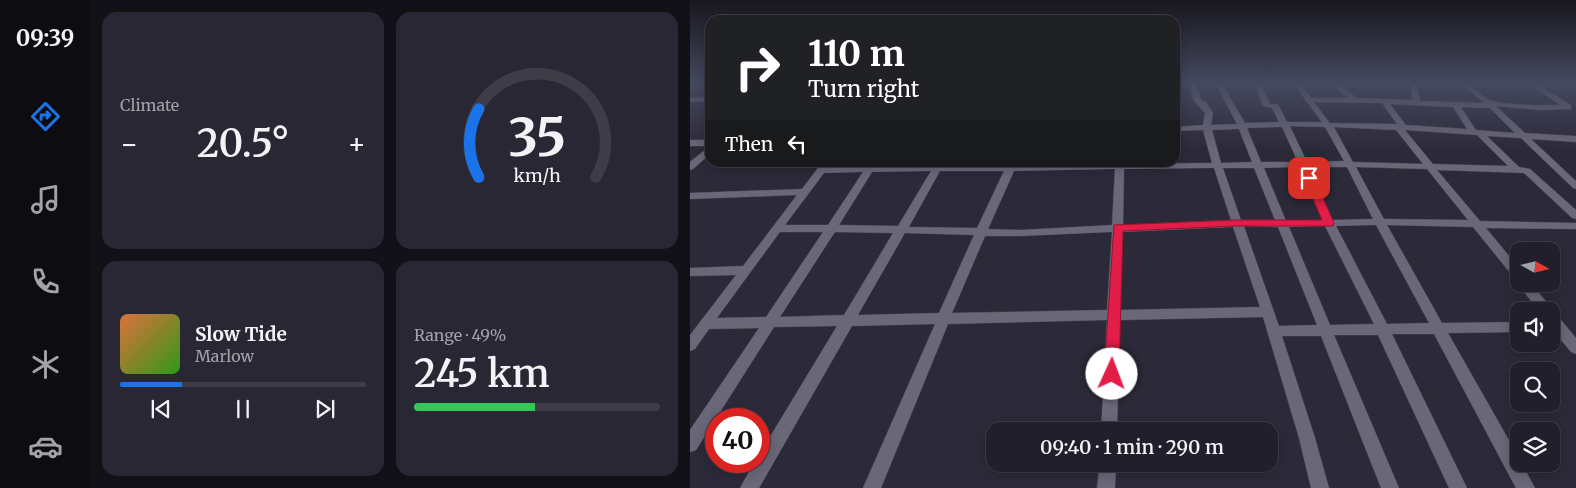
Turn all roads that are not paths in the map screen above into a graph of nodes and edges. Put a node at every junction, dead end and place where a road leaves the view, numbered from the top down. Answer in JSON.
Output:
{"nodes":[{"id":1,"x":1204,"y":105,"type":"edge"},
{"id":2,"x":1230,"y":105,"type":"edge"},
{"id":3,"x":1266,"y":105,"type":"edge"},
{"id":4,"x":1313,"y":105,"type":"edge"},
{"id":5,"x":1387,"y":105,"type":"edge"},
{"id":6,"x":1452,"y":105,"type":"edge"},
{"id":7,"x":1456,"y":105,"type":"junction"},
{"id":8,"x":1490,"y":105,"type":"junction"},
{"id":9,"x":1565,"y":105,"type":"edge"},
{"id":10,"x":1568,"y":107,"type":"junction"},
{"id":11,"x":1576,"y":113,"type":"edge"},
{"id":12,"x":1286,"y":124,"type":"junction"},
{"id":13,"x":1328,"y":125,"type":"junction"},
{"id":14,"x":1242,"y":126,"type":"junction"},
{"id":15,"x":1400,"y":126,"type":"junction"},
{"id":16,"x":1207,"y":128,"type":"junction"},
{"id":17,"x":1180,"y":129,"type":"edge"},
{"id":18,"x":1476,"y":132,"type":"junction"},
{"id":19,"x":1523,"y":136,"type":"junction"},
{"id":20,"x":1576,"y":139,"type":"edge"},
{"id":21,"x":690,"y":143,"type":"edge"},
{"id":22,"x":705,"y":143,"type":"edge"},
{"id":23,"x":705,"y":154,"type":"edge"},
{"id":24,"x":1350,"y":164,"type":"junction"},
{"id":25,"x":1180,"y":165,"type":"edge"},
{"id":26,"x":1217,"y":165,"type":"junction"},
{"id":27,"x":1258,"y":165,"type":"junction"},
{"id":28,"x":1304,"y":166,"type":"junction"},
{"id":29,"x":1430,"y":166,"type":"junction"},
{"id":30,"x":690,"y":167,"type":"edge"},
{"id":31,"x":823,"y":167,"type":"edge"},
{"id":32,"x":871,"y":167,"type":"edge"},
{"id":33,"x":938,"y":167,"type":"edge"},
{"id":34,"x":1011,"y":167,"type":"edge"},
{"id":35,"x":1120,"y":167,"type":"edge"},
{"id":36,"x":1516,"y":169,"type":"junction"},
{"id":37,"x":1576,"y":186,"type":"edge"},
{"id":38,"x":803,"y":192,"type":"junction"},
{"id":39,"x":690,"y":196,"type":"edge"},
{"id":40,"x":1576,"y":216,"type":"edge"},
{"id":41,"x":1380,"y":222,"type":"junction"},
{"id":42,"x":1237,"y":223,"type":"junction"},
{"id":43,"x":1329,"y":223,"type":"junction"},
{"id":44,"x":1476,"y":223,"type":"junction"},
{"id":45,"x":1283,"y":224,"type":"junction"},
{"id":46,"x":1576,"y":226,"type":"edge"},
{"id":47,"x":831,"y":228,"type":"junction"},
{"id":48,"x":1118,"y":228,"type":"junction"},
{"id":49,"x":776,"y":229,"type":"junction"},
{"id":50,"x":902,"y":230,"type":"junction"},
{"id":51,"x":981,"y":232,"type":"junction"},
{"id":52,"x":1510,"y":265,"type":"edge"},
{"id":53,"x":746,"y":270,"type":"junction"},
{"id":54,"x":690,"y":272,"type":"edge"},
{"id":55,"x":1531,"y":292,"type":"edge"},
{"id":56,"x":1539,"y":302,"type":"edge"},
{"id":57,"x":1268,"y":312,"type":"junction"},
{"id":58,"x":1114,"y":316,"type":"junction"},
{"id":59,"x":943,"y":319,"type":"junction"},
{"id":60,"x":847,"y":321,"type":"junction"},
{"id":61,"x":770,"y":322,"type":"junction"},
{"id":62,"x":706,"y":324,"type":"junction"},
{"id":63,"x":1510,"y":327,"type":"edge"},
{"id":64,"x":1439,"y":328,"type":"junction"},
{"id":65,"x":1384,"y":330,"type":"junction"},
{"id":66,"x":1273,"y":331,"type":"junction"},
{"id":67,"x":1324,"y":331,"type":"junction"},
{"id":68,"x":1560,"y":331,"type":"edge"},
{"id":69,"x":690,"y":345,"type":"edge"},
{"id":70,"x":1576,"y":348,"type":"edge"},
{"id":71,"x":1109,"y":422,"type":"edge"},
{"id":72,"x":690,"y":444,"type":"edge"},
{"id":73,"x":1107,"y":472,"type":"edge"},
{"id":74,"x":749,"y":488,"type":"edge"},
{"id":75,"x":872,"y":488,"type":"edge"},
{"id":76,"x":1106,"y":488,"type":"edge"},
{"id":77,"x":1320,"y":488,"type":"edge"},
{"id":78,"x":1390,"y":488,"type":"edge"},
{"id":79,"x":1458,"y":488,"type":"edge"},
{"id":80,"x":1526,"y":488,"type":"edge"}],
"edges":[{"from":1,"to":16,"type":"street"},
{"from":2,"to":14,"type":"street"},
{"from":3,"to":12,"type":"street"},
{"from":4,"to":13,"type":"street"},
{"from":5,"to":15,"type":"street"},
{"from":6,"to":7,"type":"street"},
{"from":7,"to":8,"type":"street"},
{"from":7,"to":18,"type":"street"},
{"from":8,"to":10,"type":"street"},
{"from":8,"to":19,"type":"street"},
{"from":9,"to":10,"type":"street"},
{"from":10,"to":11,"type":"street"},
{"from":12,"to":13,"type":"street"},
{"from":12,"to":14,"type":"street"},
{"from":12,"to":28,"type":"street"},
{"from":13,"to":15,"type":"street"},
{"from":13,"to":24,"type":"street"},
{"from":14,"to":16,"type":"street"},
{"from":14,"to":27,"type":"street"},
{"from":15,"to":18,"type":"street"},
{"from":15,"to":29,"type":"street"},
{"from":16,"to":17,"type":"street"},
{"from":16,"to":26,"type":"street"},
{"from":18,"to":19,"type":"street"},
{"from":18,"to":36,"type":"street"},
{"from":19,"to":20,"type":"street"},
{"from":19,"to":37,"type":"street"},
{"from":21,"to":22,"type":"street"},
{"from":23,"to":30,"type":"street"},
{"from":24,"to":28,"type":"street"},
{"from":24,"to":29,"type":"street"},
{"from":24,"to":41,"type":"street"},
{"from":25,"to":26,"type":"street"},
{"from":26,"to":27,"type":"street"},
{"from":26,"to":42,"type":"street"},
{"from":27,"to":28,"type":"street"},
{"from":27,"to":45,"type":"street"},
{"from":28,"to":43,"type":"street"},
{"from":29,"to":36,"type":"street"},
{"from":29,"to":44,"type":"street"},
{"from":31,"to":38,"type":"street"},
{"from":32,"to":47,"type":"street"},
{"from":33,"to":50,"type":"street"},
{"from":34,"to":51,"type":"street"},
{"from":35,"to":48,"type":"street"},
{"from":36,"to":40,"type":"street"},
{"from":38,"to":39,"type":"street"},
{"from":38,"to":49,"type":"street"},
{"from":41,"to":43,"type":"street"},
{"from":41,"to":44,"type":"street"},
{"from":41,"to":64,"type":"street"},
{"from":42,"to":45,"type":"street"},
{"from":42,"to":48,"type":"street"},
{"from":42,"to":57,"type":"street"},
{"from":43,"to":45,"type":"street"},
{"from":43,"to":65,"type":"street"},
{"from":44,"to":46,"type":"street"},
{"from":44,"to":52,"type":"street"},
{"from":45,"to":67,"type":"street"},
{"from":47,"to":49,"type":"street"},
{"from":47,"to":50,"type":"street"},
{"from":47,"to":61,"type":"street"},
{"from":48,"to":51,"type":"street"},
{"from":48,"to":58,"type":"street"},
{"from":49,"to":53,"type":"street"},
{"from":50,"to":51,"type":"street"},
{"from":50,"to":60,"type":"street"},
{"from":51,"to":59,"type":"street"},
{"from":53,"to":54,"type":"street"},
{"from":53,"to":62,"type":"street"},
{"from":55,"to":56,"type":"street"},
{"from":57,"to":58,"type":"street"},
{"from":57,"to":66,"type":"street"},
{"from":58,"to":59,"type":"street"},
{"from":58,"to":71,"type":"street"},
{"from":59,"to":60,"type":"street"},
{"from":59,"to":75,"type":"street"},
{"from":60,"to":61,"type":"street"},
{"from":60,"to":74,"type":"street"},
{"from":61,"to":62,"type":"street"},
{"from":61,"to":72,"type":"street"},
{"from":62,"to":69,"type":"street"},
{"from":63,"to":64,"type":"street"},
{"from":64,"to":65,"type":"street"},
{"from":64,"to":80,"type":"street"},
{"from":65,"to":67,"type":"street"},
{"from":65,"to":79,"type":"street"},
{"from":66,"to":67,"type":"street"},
{"from":66,"to":77,"type":"street"},
{"from":67,"to":78,"type":"street"},
{"from":68,"to":70,"type":"street"},
{"from":73,"to":76,"type":"street"}]}
